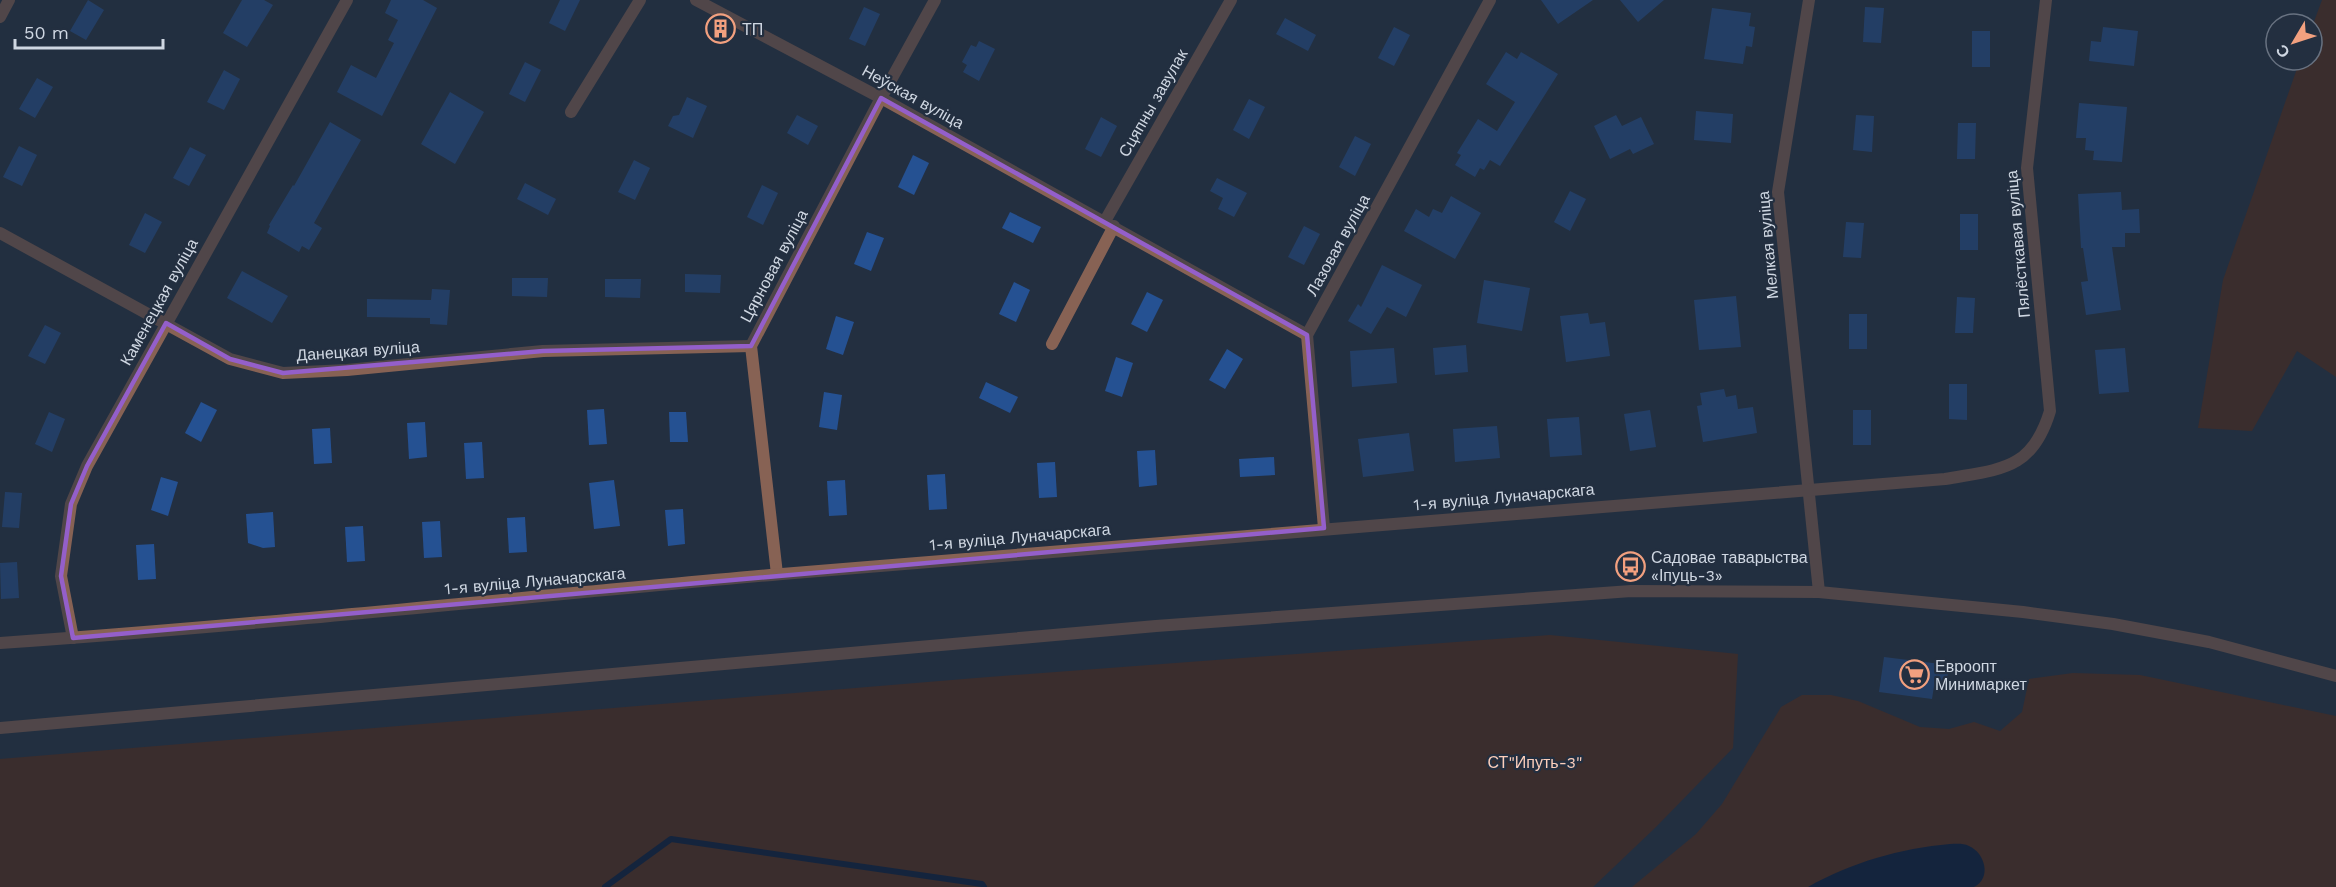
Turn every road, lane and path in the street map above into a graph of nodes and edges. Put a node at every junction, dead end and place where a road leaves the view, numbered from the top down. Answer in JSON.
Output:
{"nodes":[{"id":1,"x":9,"y":0,"type":"edge"},
{"id":2,"x":346,"y":0,"type":"edge"},
{"id":3,"x":640,"y":0,"type":"edge"},
{"id":4,"x":696,"y":0,"type":"edge"},
{"id":5,"x":935,"y":0,"type":"edge"},
{"id":6,"x":1231,"y":0,"type":"edge"},
{"id":7,"x":1490,"y":0,"type":"edge"},
{"id":8,"x":1809,"y":0,"type":"edge"},
{"id":9,"x":2046,"y":0,"type":"edge"},
{"id":10,"x":0,"y":17,"type":"edge"},
{"id":11,"x":881,"y":98,"type":"junction"},
{"id":12,"x":571,"y":112,"type":"dead end"},
{"id":13,"x":1109,"y":224,"type":"junction"},
{"id":14,"x":0,"y":232,"type":"edge"},
{"id":15,"x":166,"y":324,"type":"junction"},
{"id":16,"x":1307,"y":335,"type":"junction"},
{"id":17,"x":1052,"y":344,"type":"dead end"},
{"id":18,"x":751,"y":346,"type":"junction"},
{"id":19,"x":2035,"y":446,"type":"joint"},
{"id":20,"x":1808,"y":490,"type":"junction"},
{"id":21,"x":1324,"y":528,"type":"junction"},
{"id":22,"x":777,"y":574,"type":"junction"},
{"id":23,"x":1819,"y":592,"type":"junction"},
{"id":24,"x":73,"y":638,"type":"junction"},
{"id":25,"x":0,"y":643,"type":"edge"},
{"id":26,"x":2336,"y":676,"type":"edge"},
{"id":27,"x":0,"y":729,"type":"edge"}],
"edges":[{"from":1,"to":10,"type":"street"},
{"from":2,"to":15,"type":"street","name":"Каменецкая вуліца"},
{"from":3,"to":12,"type":"street"},
{"from":4,"to":11,"type":"street","name":"Неўская вуліца"},
{"from":5,"to":11,"type":"street","name":"Цярновая вуліца"},
{"from":6,"to":13,"type":"street","name":"Сцяпны завулак"},
{"from":7,"to":16,"type":"street","name":"Лазовая вуліца"},
{"from":8,"to":20,"type":"street","name":"Мелкая вуліца"},
{"from":9,"to":19,"type":"street","name":"Пялёсткавая вуліца"},
{"from":11,"to":13,"type":"street","name":"Неўская вуліца"},
{"from":11,"to":18,"type":"street","name":"Цярновая вуліца"},
{"from":13,"to":16,"type":"street","name":"Неўская вуліца"},
{"from":13,"to":17,"type":"street"},
{"from":14,"to":15,"type":"street","name":"Данецкая вуліца"},
{"from":15,"to":18,"type":"street","name":"Данецкая вуліца"},
{"from":15,"to":24,"type":"street","name":"Каменецкая вуліца"},
{"from":16,"to":21,"type":"street"},
{"from":18,"to":22,"type":"street","name":"Цярновая вуліца"},
{"from":19,"to":20,"type":"street","name":"1-я вуліца Луначарскага"},
{"from":20,"to":21,"type":"street","name":"1-я вуліца Луначарскага"},
{"from":20,"to":23,"type":"street","name":"Мелкая вуліца"},
{"from":21,"to":22,"type":"street","name":"1-я вуліца Луначарскага"},
{"from":22,"to":24,"type":"street","name":"1-я вуліца Луначарскага"},
{"from":23,"to":26,"type":"street"},
{"from":23,"to":27,"type":"street"},
{"from":24,"to":25,"type":"street","name":"1-я вуліца Луначарскага"}]}
